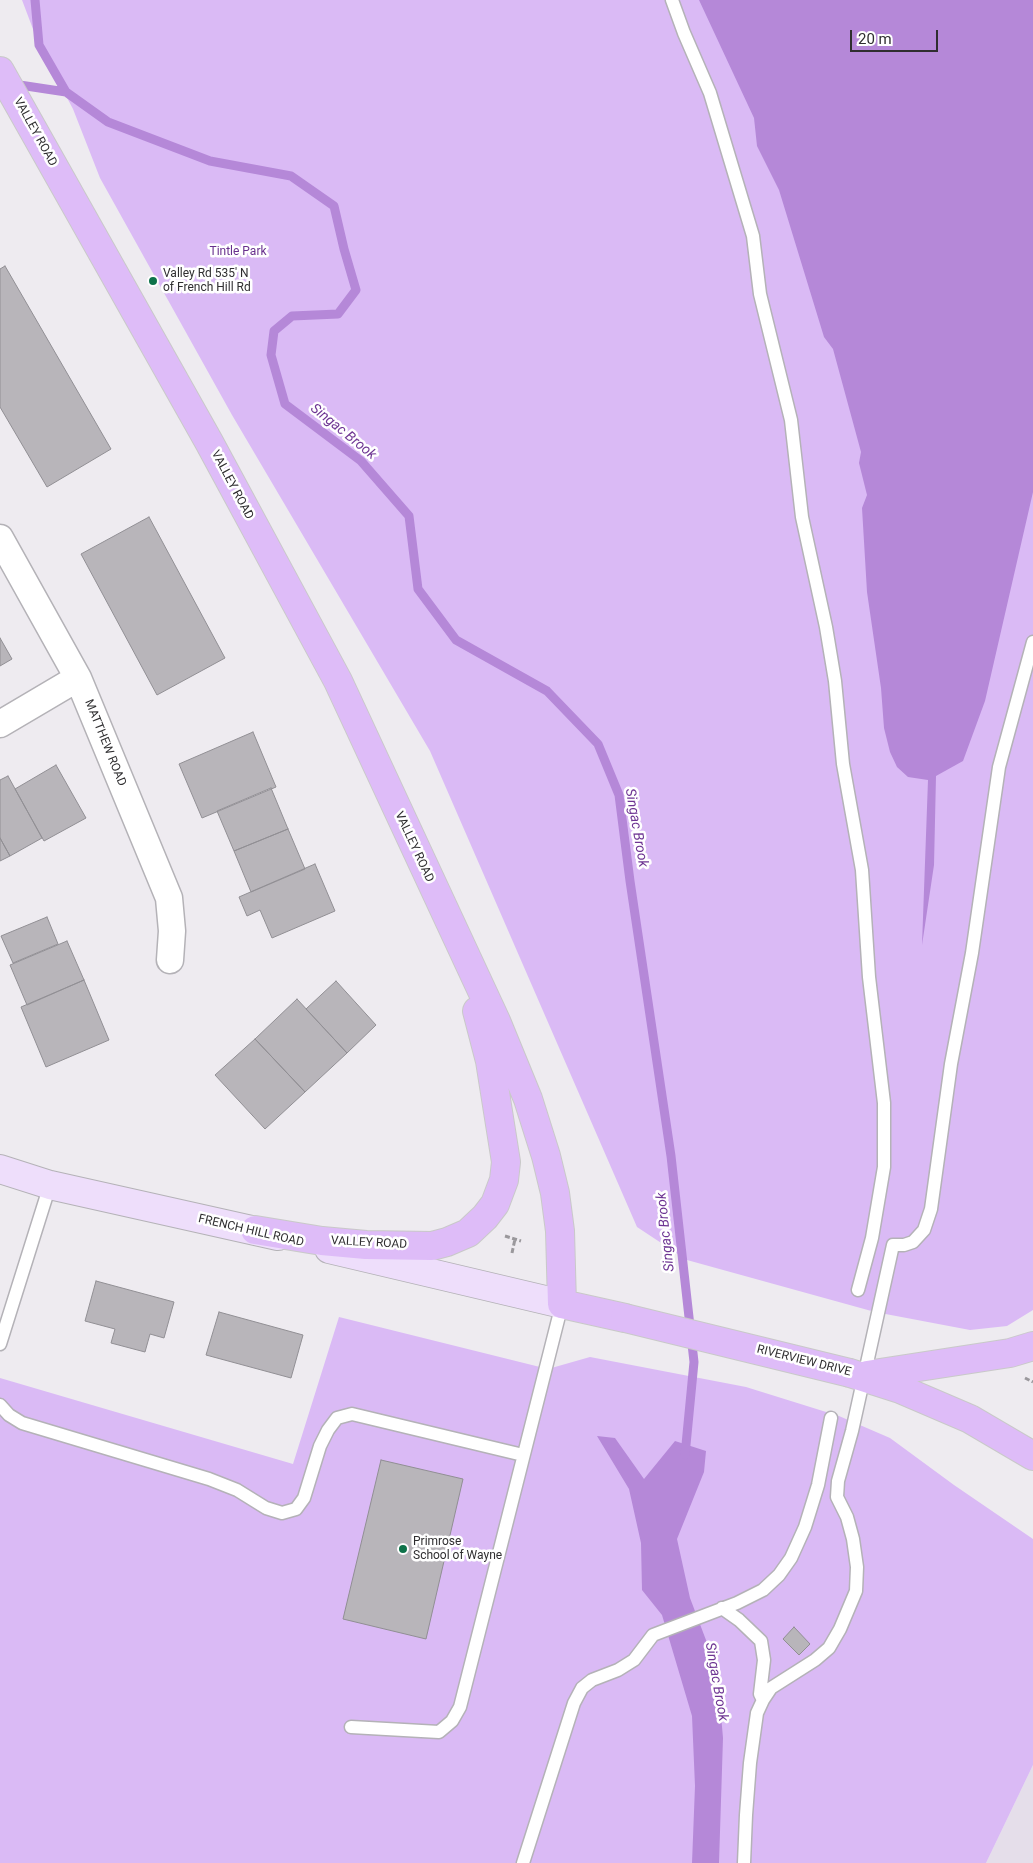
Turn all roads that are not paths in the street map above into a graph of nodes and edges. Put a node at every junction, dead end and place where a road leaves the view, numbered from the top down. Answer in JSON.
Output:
{"nodes":[{"id":1,"x":672,"y":0,"type":"edge"},
{"id":2,"x":0,"y":72,"type":"edge"},
{"id":3,"x":0,"y":538,"type":"edge"},
{"id":4,"x":1033,"y":642,"type":"edge"},
{"id":5,"x":78,"y":678,"type":"junction"},
{"id":6,"x":0,"y":724,"type":"edge"},
{"id":7,"x":444,"y":910,"type":"junction"},
{"id":8,"x":170,"y":960,"type":"dead end"},
{"id":9,"x":0,"y":1170,"type":"edge"},
{"id":10,"x":50,"y":1185,"type":"junction"},
{"id":11,"x":255,"y":1230,"type":"junction"},
{"id":12,"x":872,"y":1238,"type":"junction"},
{"id":13,"x":893,"y":1245,"type":"junction"},
{"id":14,"x":858,"y":1290,"type":"dead end"},
{"id":15,"x":562,"y":1304,"type":"junction"},
{"id":16,"x":0,"y":1344,"type":"edge"},
{"id":17,"x":1033,"y":1346,"type":"edge"},
{"id":18,"x":857,"y":1374,"type":"junction"},
{"id":19,"x":0,"y":1405,"type":"edge"},
{"id":20,"x":830,"y":1418,"type":"dead end"},
{"id":21,"x":523,"y":1455,"type":"junction"},
{"id":22,"x":1033,"y":1456,"type":"edge"},
{"id":23,"x":818,"y":1485,"type":"junction"},
{"id":24,"x":837,"y":1497,"type":"junction"},
{"id":25,"x":722,"y":1608,"type":"junction"},
{"id":26,"x":763,"y":1700,"type":"junction"},
{"id":27,"x":351,"y":1727,"type":"dead end"},
{"id":28,"x":523,"y":1863,"type":"edge"},
{"id":29,"x":744,"y":1863,"type":"edge"}],
"edges":[{"from":1,"to":12,"type":"lane"},
{"from":2,"to":7,"type":"main road","name":"VALLEY ROAD"},
{"from":3,"to":5,"type":"street","name":"MATTHEW ROAD"},
{"from":4,"to":13,"type":"lane"},
{"from":5,"to":6,"type":"street"},
{"from":5,"to":8,"type":"street","name":"MATTHEW ROAD"},
{"from":7,"to":11,"type":"main road","name":"VALLEY ROAD"},
{"from":7,"to":15,"type":"main road","name":"VALLEY ROAD"},
{"from":9,"to":10,"type":"main road","name":"FRENCH HILL ROAD"},
{"from":10,"to":11,"type":"main road","name":"FRENCH HILL ROAD"},
{"from":10,"to":16,"type":"lane"},
{"from":11,"to":15,"type":"main road","name":"FRENCH HILL ROAD"},
{"from":12,"to":13,"type":"lane"},
{"from":12,"to":14,"type":"lane"},
{"from":13,"to":18,"type":"lane"},
{"from":15,"to":18,"type":"main road","name":"RIVERVIEW DRIVE","bridge":true},
{"from":15,"to":21,"type":"lane"},
{"from":17,"to":18,"type":"main road"},
{"from":18,"to":22,"type":"main road","name":"RIVERVIEW DRIVE"},
{"from":18,"to":24,"type":"lane"},
{"from":19,"to":21,"type":"lane"},
{"from":20,"to":23,"type":"lane"},
{"from":21,"to":27,"type":"lane"},
{"from":23,"to":24,"type":"lane"},
{"from":23,"to":25,"type":"lane"},
{"from":24,"to":26,"type":"lane"},
{"from":25,"to":26,"type":"lane"},
{"from":25,"to":28,"type":"lane"},
{"from":26,"to":29,"type":"lane"}]}
